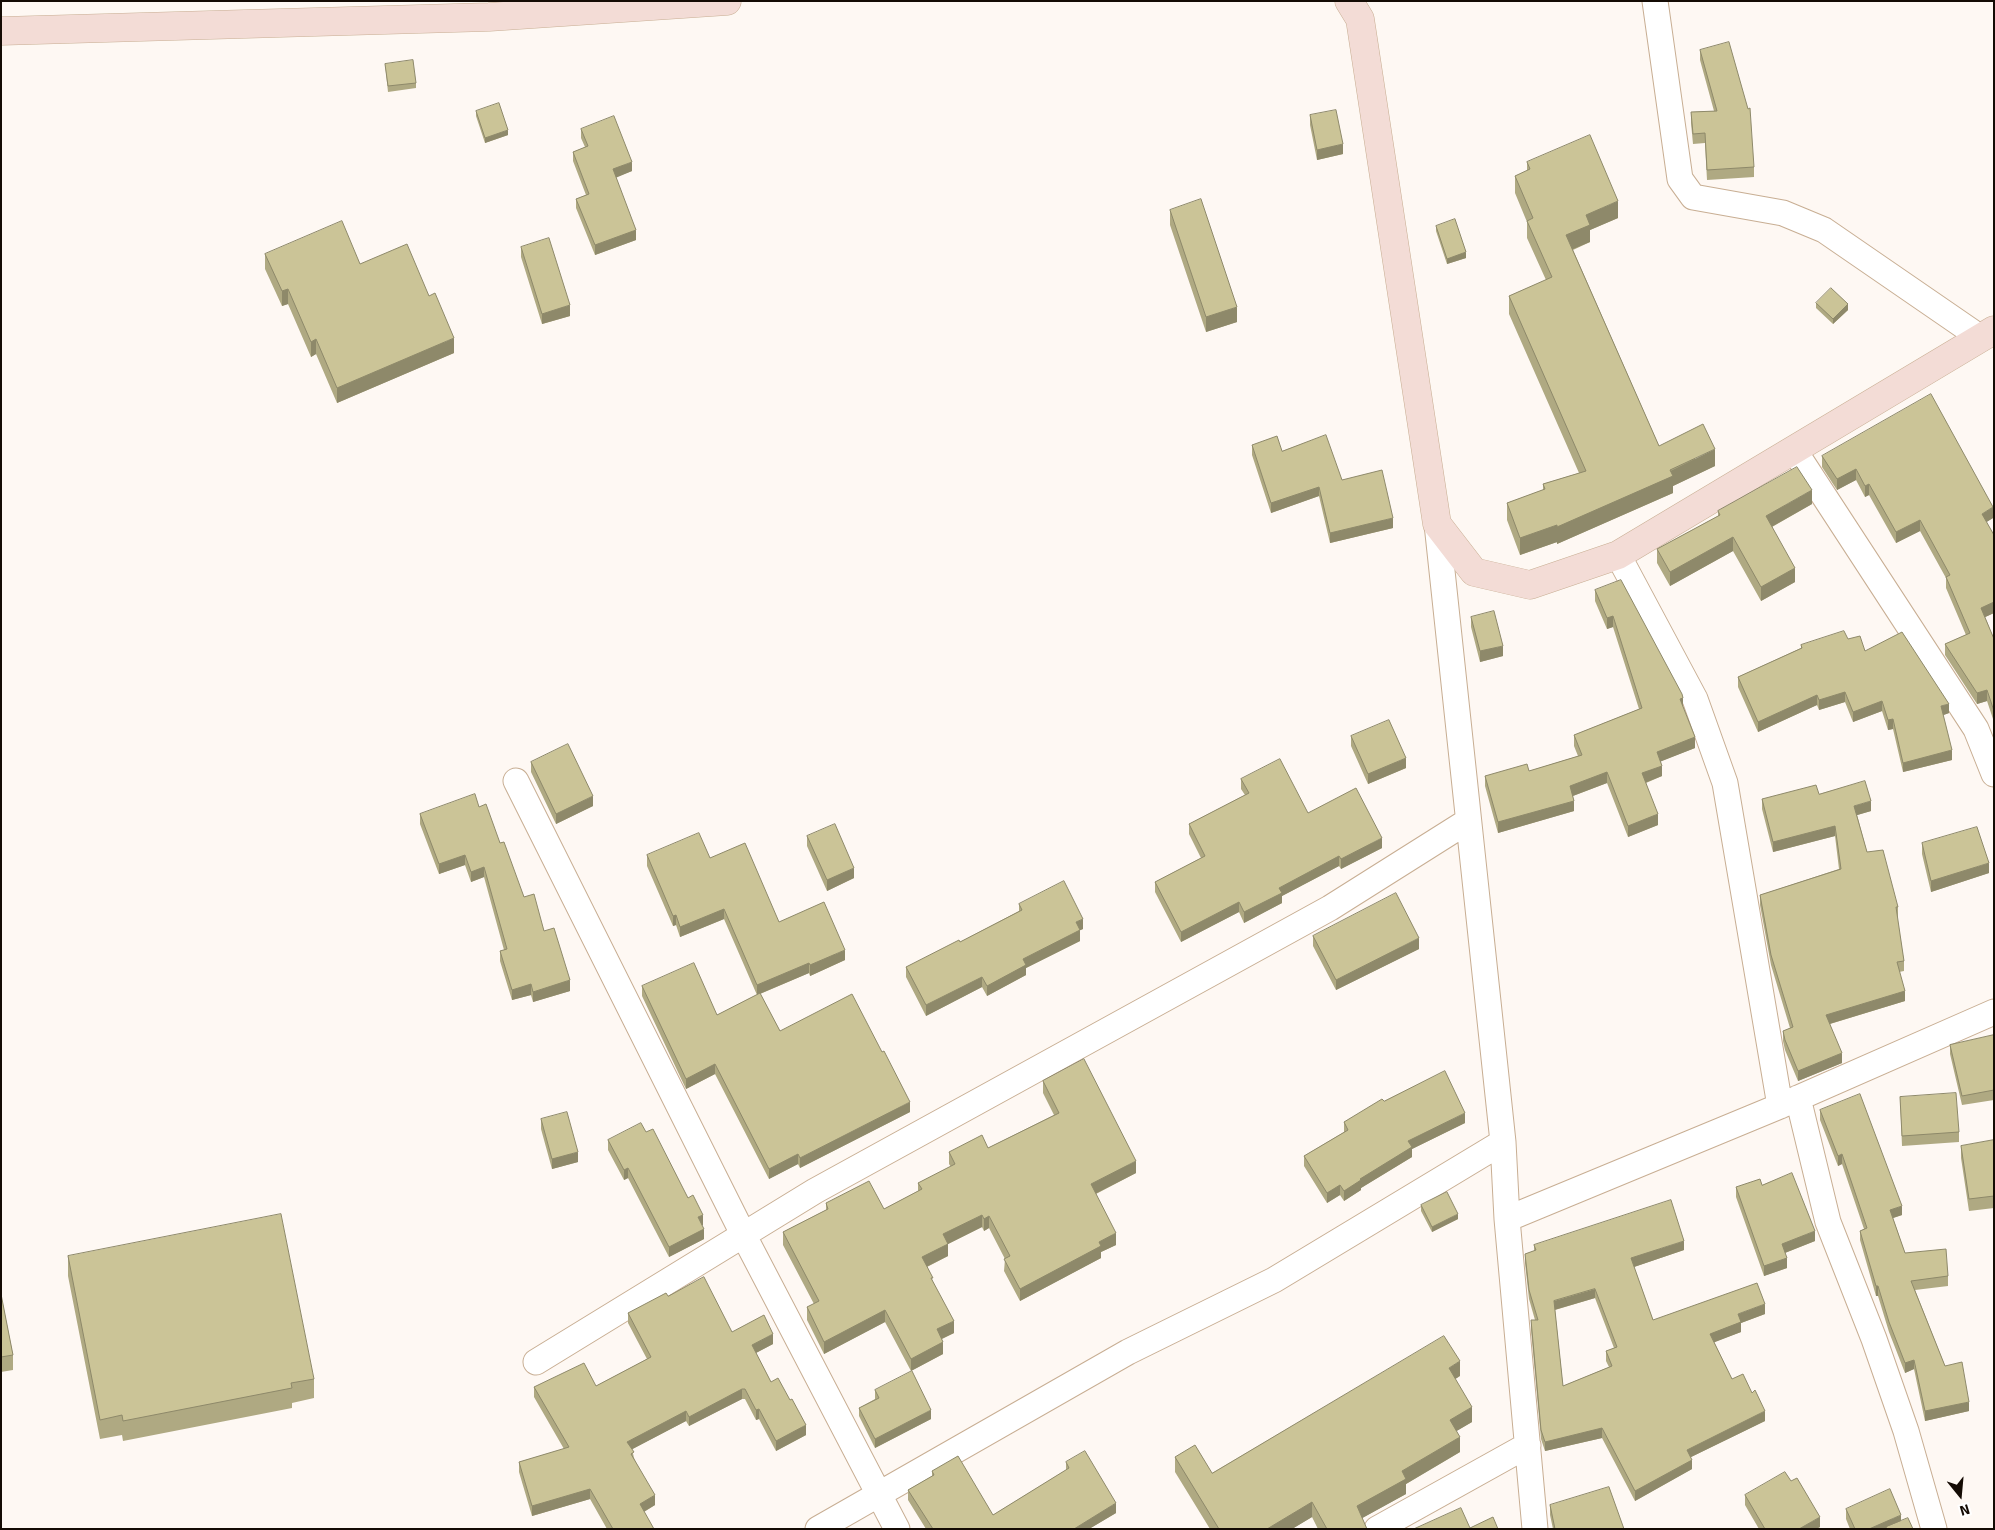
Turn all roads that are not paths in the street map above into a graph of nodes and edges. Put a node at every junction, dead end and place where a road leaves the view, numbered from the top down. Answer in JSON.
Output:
{"nodes":[{"id":1,"x":727,"y":1,"type":"edge"},
{"id":2,"x":1349,"y":1,"type":"edge"},
{"id":3,"x":1655,"y":1,"type":"edge"},
{"id":4,"x":1,"y":31,"type":"edge"},
{"id":5,"x":1987,"y":334,"type":"edge"},
{"id":6,"x":1794,"y":450,"type":"junction"},
{"id":7,"x":1437,"y":524,"type":"junction"},
{"id":8,"x":1618,"y":556,"type":"junction"},
{"id":9,"x":1994,"y":774,"type":"edge"},
{"id":10,"x":516,"y":781,"type":"dead end"},
{"id":11,"x":1468,"y":821,"type":"junction"},
{"id":12,"x":1994,"y":1012,"type":"edge"},
{"id":13,"x":1789,"y":1102,"type":"junction"},
{"id":14,"x":1503,"y":1142,"type":"junction"},
{"id":15,"x":1507,"y":1219,"type":"junction"},
{"id":16,"x":743,"y":1234,"type":"junction"},
{"id":17,"x":536,"y":1362,"type":"dead end"},
{"id":18,"x":1528,"y":1445,"type":"junction"},
{"id":19,"x":879,"y":1494,"type":"junction"},
{"id":20,"x":818,"y":1529,"type":"edge"},
{"id":21,"x":897,"y":1529,"type":"edge"},
{"id":22,"x":1377,"y":1529,"type":"edge"},
{"id":23,"x":1535,"y":1529,"type":"edge"},
{"id":24,"x":1934,"y":1529,"type":"edge"}],
"edges":[{"from":1,"to":4,"type":"street"},
{"from":2,"to":7,"type":"street"},
{"from":3,"to":5,"type":"street"},
{"from":5,"to":6,"type":"street"},
{"from":6,"to":8,"type":"street"},
{"from":6,"to":9,"type":"street"},
{"from":7,"to":8,"type":"street"},
{"from":7,"to":11,"type":"street"},
{"from":8,"to":13,"type":"street"},
{"from":10,"to":16,"type":"street"},
{"from":11,"to":14,"type":"street"},
{"from":11,"to":16,"type":"street"},
{"from":12,"to":13,"type":"street"},
{"from":13,"to":15,"type":"street"},
{"from":13,"to":24,"type":"street"},
{"from":14,"to":15,"type":"street"},
{"from":14,"to":19,"type":"street"},
{"from":15,"to":18,"type":"street"},
{"from":16,"to":17,"type":"street"},
{"from":16,"to":19,"type":"street"},
{"from":18,"to":22,"type":"street"},
{"from":18,"to":23,"type":"street"},
{"from":19,"to":20,"type":"street"},
{"from":19,"to":21,"type":"street"}]}
